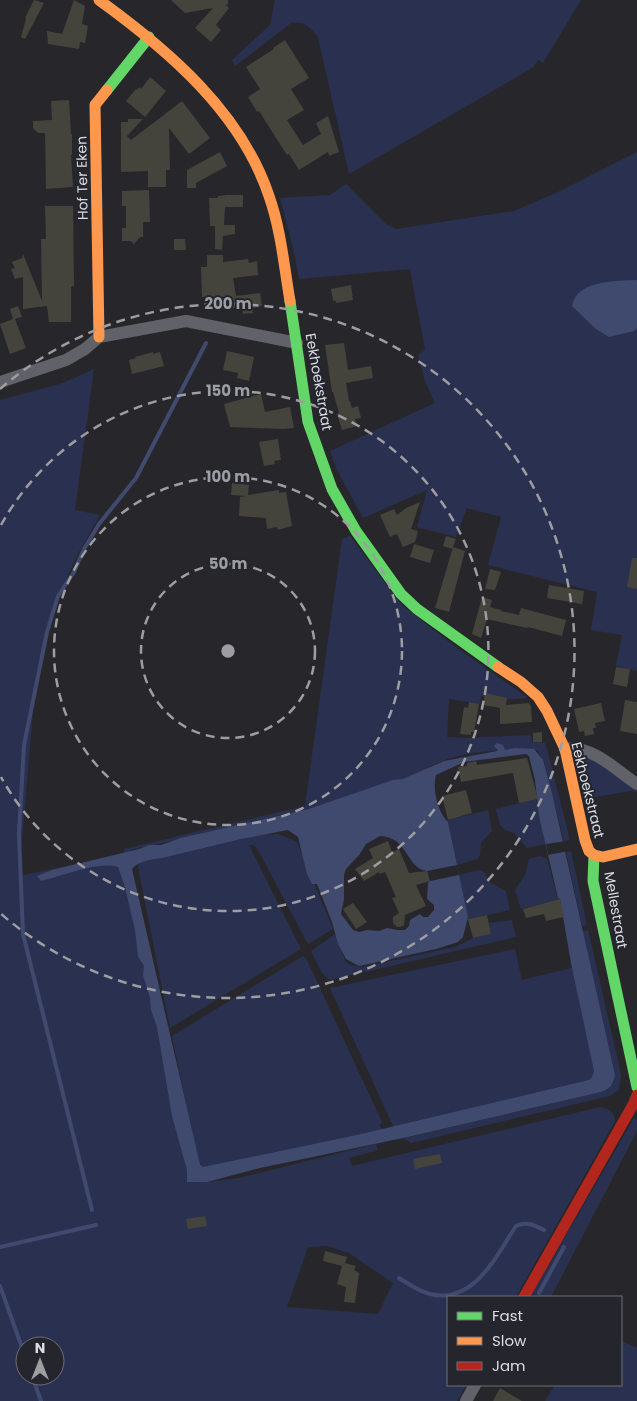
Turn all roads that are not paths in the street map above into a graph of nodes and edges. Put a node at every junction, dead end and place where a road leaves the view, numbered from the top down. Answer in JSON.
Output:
{"nodes":[{"id":1,"x":99,"y":0,"type":"edge"},
{"id":2,"x":149,"y":37,"type":"junction"},
{"id":3,"x":100,"y":337,"type":"junction"},
{"id":4,"x":296,"y":343,"type":"junction"},
{"id":5,"x":0,"y":382,"type":"edge"},
{"id":6,"x":565,"y":750,"type":"junction"},
{"id":7,"x":637,"y":784,"type":"edge"},
{"id":8,"x":637,"y":849,"type":"edge"},
{"id":9,"x":594,"y":855,"type":"junction"},
{"id":10,"x":637,"y":1087,"type":"edge"},
{"id":11,"x":637,"y":1094,"type":"edge"},
{"id":12,"x":525,"y":1296,"type":"edge"},
{"id":13,"x":474,"y":1386,"type":"edge"},
{"id":14,"x":466,"y":1401,"type":"edge"}],
"edges":[{"from":1,"to":2,"type":"street","name":"Eekhoekstraat"},
{"from":2,"to":3,"type":"street","name":"Hof Ter Eken"},
{"from":2,"to":4,"type":"street","name":"Eekhoekstraat"},
{"from":3,"to":4,"type":"street"},
{"from":3,"to":5,"type":"street"},
{"from":4,"to":6,"type":"street","name":"Eekhoekstraat"},
{"from":6,"to":7,"type":"street"},
{"from":6,"to":9,"type":"street","name":"Eekhoekstraat"},
{"from":8,"to":9,"type":"street"},
{"from":9,"to":10,"type":"street","name":"Mellestraat"},
{"from":11,"to":12,"type":"street"},
{"from":13,"to":14,"type":"street"}]}
